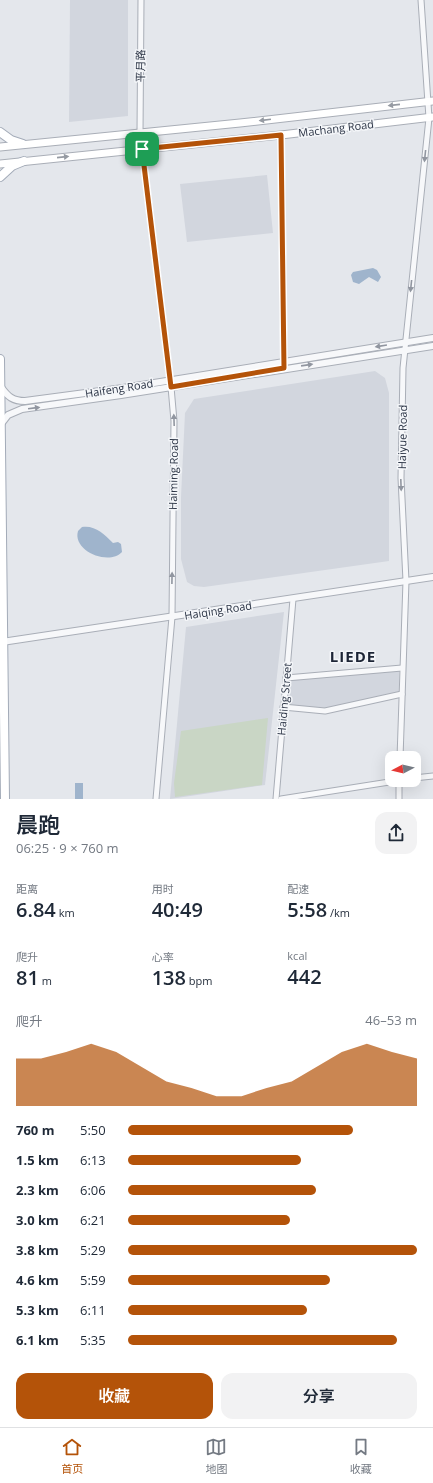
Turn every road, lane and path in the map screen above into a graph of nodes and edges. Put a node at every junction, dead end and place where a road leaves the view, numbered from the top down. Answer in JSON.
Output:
{"nodes":[{"id":1,"x":141,"y":0,"type":"edge"},
{"id":2,"x":422,"y":0,"type":"edge"},
{"id":3,"x":430,"y":102,"type":"edge"},
{"id":4,"x":431,"y":117,"type":"edge"},
{"id":5,"x":0,"y":132,"type":"edge"},
{"id":6,"x":140,"y":133,"type":"junction"},
{"id":7,"x":281,"y":135,"type":"junction"},
{"id":8,"x":23,"y":144,"type":"junction"},
{"id":9,"x":0,"y":147,"type":"edge"},
{"id":10,"x":142,"y":149,"type":"junction"},
{"id":11,"x":24,"y":161,"type":"junction"},
{"id":12,"x":0,"y":164,"type":"edge"},
{"id":13,"x":0,"y":177,"type":"edge"},
{"id":14,"x":433,"y":338,"type":"edge"},
{"id":15,"x":405,"y":342,"type":"junction"},
{"id":16,"x":433,"y":346,"type":"edge"},
{"id":17,"x":404,"y":350,"type":"junction"},
{"id":18,"x":0,"y":359,"type":"edge"},
{"id":19,"x":284,"y":361,"type":"junction"},
{"id":20,"x":284,"y":368,"type":"junction"},
{"id":21,"x":170,"y":379,"type":"junction"},
{"id":22,"x":0,"y":387,"type":"edge"},
{"id":23,"x":171,"y":387,"type":"junction"},
{"id":24,"x":1,"y":424,"type":"junction"},
{"id":25,"x":433,"y":577,"type":"edge"},
{"id":26,"x":406,"y":581,"type":"junction"},
{"id":27,"x":292,"y":599,"type":"junction"},
{"id":28,"x":172,"y":617,"type":"junction"},
{"id":29,"x":2,"y":642,"type":"junction"},
{"id":30,"x":402,"y":668,"type":"junction"},
{"id":31,"x":286,"y":678,"type":"junction"},
{"id":32,"x":402,"y":694,"type":"junction"},
{"id":33,"x":283,"y":707,"type":"junction"},
{"id":34,"x":400,"y":751,"type":"edge"},
{"id":35,"x":433,"y":776,"type":"edge"},
{"id":36,"x":421,"y":777,"type":"edge"},
{"id":37,"x":385,"y":782,"type":"edge"},
{"id":38,"x":399,"y":787,"type":"edge"},
{"id":39,"x":5,"y":799,"type":"edge"},
{"id":40,"x":156,"y":799,"type":"edge"},
{"id":41,"x":276,"y":799,"type":"edge"},
{"id":42,"x":281,"y":799,"type":"edge"},
{"id":43,"x":399,"y":799,"type":"edge"}],
"edges":[{"from":1,"to":6,"type":"street","name":"平月路"},
{"from":2,"to":3,"type":"street"},
{"from":3,"to":4,"type":"street"},
{"from":3,"to":6,"type":"main road","name":"Machang Road","one_way":true},
{"from":4,"to":7,"type":"main road","name":"Machang Road"},
{"from":4,"to":15,"type":"street","name":"Haiyue Road","one_way":true},
{"from":5,"to":8,"type":"main road"},
{"from":6,"to":8,"type":"main road","name":"Machang Road"},
{"from":6,"to":10,"type":"street","name":"平月路"},
{"from":7,"to":10,"type":"main road","name":"Machang Road"},
{"from":7,"to":19,"type":"street"},
{"from":8,"to":9,"type":"main road","name":"Machang Road"},
{"from":11,"to":10,"type":"main road","name":"Machang Road","one_way":true},
{"from":10,"to":21,"type":"street","name":"Haiming Road"},
{"from":11,"to":12,"type":"main road","name":"Machang Road"},
{"from":11,"to":13,"type":"main road"},
{"from":14,"to":15,"type":"street","name":"Haifeng Road"},
{"from":15,"to":17,"type":"street","name":"Haiyue Road"},
{"from":15,"to":19,"type":"street","name":"Haifeng Road","one_way":true},
{"from":16,"to":17,"type":"street","name":"Haifeng Road"},
{"from":20,"to":17,"type":"street","name":"Haifeng Road","one_way":true},
{"from":17,"to":26,"type":"street","name":"Haiyue Road","one_way":true},
{"from":18,"to":22,"type":"main road"},
{"from":19,"to":20,"type":"street"},
{"from":19,"to":21,"type":"street","name":"Haifeng Road"},
{"from":20,"to":23,"type":"street","name":"Haifeng Road"},
{"from":21,"to":22,"type":"street","name":"Haifeng Road"},
{"from":21,"to":23,"type":"street","name":"Haiming Road"},
{"from":22,"to":24,"type":"main road"},
{"from":24,"to":23,"type":"street","name":"Haifeng Road","one_way":true},
{"from":28,"to":23,"type":"street","name":"Haiming Road","one_way":true},
{"from":24,"to":29,"type":"main road"},
{"from":25,"to":26,"type":"street","name":"Haiqing Road"},
{"from":26,"to":27,"type":"street","name":"Haiqing Road"},
{"from":26,"to":30,"type":"street","name":"Haiyue Road"},
{"from":27,"to":28,"type":"street","name":"Haiqing Road"},
{"from":27,"to":31,"type":"street","name":"Haiding Street"},
{"from":28,"to":29,"type":"street","name":"Haiqing Road"},
{"from":28,"to":40,"type":"street","name":"Haiming Road"},
{"from":29,"to":39,"type":"main road"},
{"from":30,"to":31,"type":"street"},
{"from":30,"to":32,"type":"street","name":"Haiyue Road"},
{"from":31,"to":33,"type":"street","name":"Haiding Street"},
{"from":32,"to":33,"type":"street"},
{"from":32,"to":34,"type":"street","name":"Haiyue Road"},
{"from":33,"to":41,"type":"street","name":"Haiding Street"},
{"from":35,"to":36,"type":"street"},
{"from":37,"to":42,"type":"street"},
{"from":38,"to":43,"type":"street"}]}
